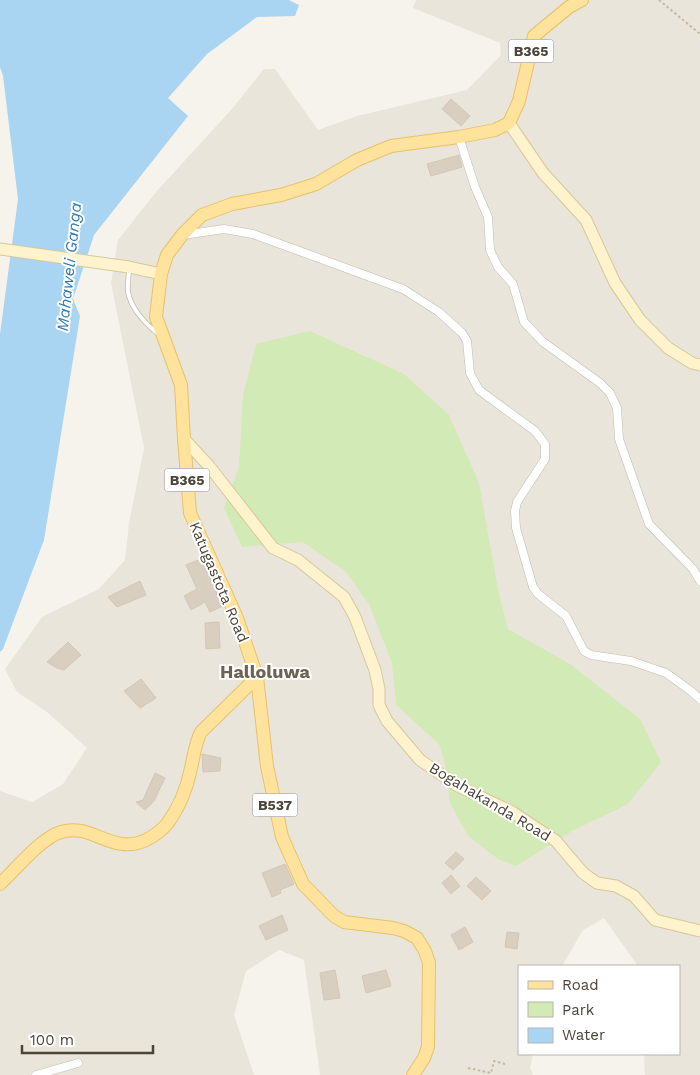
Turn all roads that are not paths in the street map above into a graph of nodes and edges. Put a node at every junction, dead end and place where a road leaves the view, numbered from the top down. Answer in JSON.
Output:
{"nodes":[{"id":1,"x":582,"y":0,"type":"edge"},
{"id":2,"x":509,"y":123,"type":"junction"},
{"id":3,"x":459,"y":137,"type":"junction"},
{"id":4,"x":182,"y":235,"type":"junction"},
{"id":5,"x":0,"y":250,"type":"edge"},
{"id":6,"x":125,"y":266,"type":"junction"},
{"id":7,"x":161,"y":274,"type":"junction"},
{"id":8,"x":163,"y":338,"type":"junction"},
{"id":9,"x":700,"y":365,"type":"edge"},
{"id":10,"x":184,"y":439,"type":"junction"},
{"id":11,"x":700,"y":581,"type":"edge"},
{"id":12,"x":257,"y":677,"type":"junction"},
{"id":13,"x":700,"y":699,"type":"edge"},
{"id":14,"x":0,"y":884,"type":"edge"},
{"id":15,"x":700,"y":931,"type":"edge"},
{"id":16,"x":78,"y":1063,"type":"dead end"},
{"id":17,"x":36,"y":1075,"type":"edge"},
{"id":18,"x":413,"y":1075,"type":"edge"}],
"edges":[{"from":1,"to":2,"type":"main road","number":"B365"},
{"from":2,"to":3,"type":"main road","name":"Katugastota Road","number":"B365"},
{"from":2,"to":9,"type":"street"},
{"from":3,"to":4,"type":"main road","name":"Katugastota Road","number":"B365"},
{"from":3,"to":11,"type":"street"},
{"from":4,"to":7,"type":"main road","name":"Katugastota Road","number":"B365"},
{"from":4,"to":13,"type":"street"},
{"from":5,"to":6,"type":"street"},
{"from":6,"to":7,"type":"street"},
{"from":6,"to":8,"type":"lane"},
{"from":7,"to":8,"type":"main road","name":"Katugastota Road","number":"B365"},
{"from":8,"to":10,"type":"main road","name":"Katugastota Road","number":"B365"},
{"from":10,"to":12,"type":"main road","name":"Katugastota Road","number":"B365"},
{"from":10,"to":15,"type":"street","name":"Bogahakanda Road"},
{"from":12,"to":14,"type":"main road"},
{"from":12,"to":18,"type":"main road","number":"B537"},
{"from":16,"to":17,"type":"street"}]}
